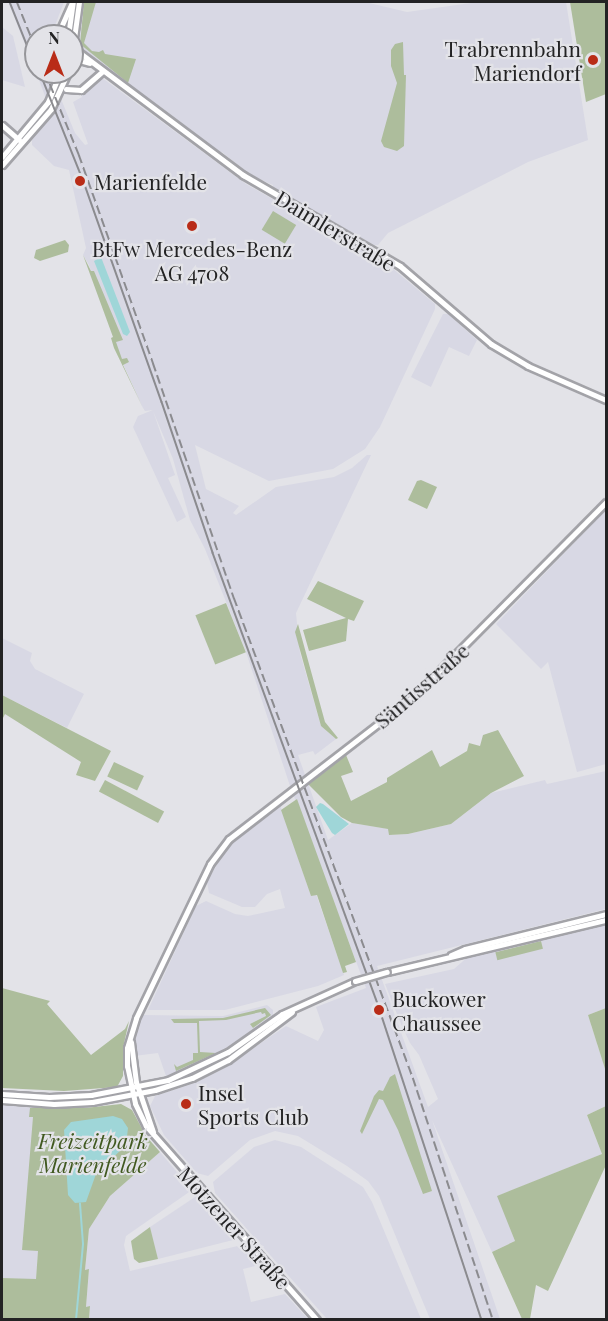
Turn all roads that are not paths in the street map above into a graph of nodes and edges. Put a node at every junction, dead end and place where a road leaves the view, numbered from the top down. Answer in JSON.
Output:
{"nodes":[{"id":1,"x":72,"y":2,"type":"edge"},
{"id":2,"x":79,"y":2,"type":"edge"},
{"id":3,"x":62,"y":24,"type":"edge"},
{"id":4,"x":69,"y":24,"type":"edge"},
{"id":5,"x":76,"y":24,"type":"edge"},
{"id":6,"x":84,"y":58,"type":"edge"},
{"id":7,"x":84,"y":62,"type":"edge"},
{"id":8,"x":93,"y":64,"type":"junction"},
{"id":9,"x":103,"y":71,"type":"junction"},
{"id":10,"x":62,"y":84,"type":"junction"},
{"id":11,"x":2,"y":125,"type":"edge"},
{"id":12,"x":17,"y":139,"type":"junction"},
{"id":13,"x":22,"y":144,"type":"junction"},
{"id":14,"x":2,"y":157,"type":"edge"},
{"id":15,"x":2,"y":165,"type":"edge"},
{"id":16,"x":606,"y":400,"type":"edge"},
{"id":17,"x":606,"y":502,"type":"edge"},
{"id":18,"x":606,"y":914,"type":"edge"},
{"id":19,"x":606,"y":920,"type":"edge"},
{"id":20,"x":444,"y":958,"type":"junction"},
{"id":21,"x":139,"y":1013,"type":"joint"},
{"id":22,"x":280,"y":1019,"type":"junction"},
{"id":23,"x":131,"y":1041,"type":"junction"},
{"id":24,"x":153,"y":1084,"type":"junction"},
{"id":25,"x":138,"y":1087,"type":"junction"},
{"id":26,"x":155,"y":1090,"type":"junction"},
{"id":27,"x":132,"y":1092,"type":"junction"},
{"id":28,"x":2,"y":1094,"type":"edge"},
{"id":29,"x":140,"y":1094,"type":"junction"},
{"id":30,"x":115,"y":1095,"type":"junction"},
{"id":31,"x":2,"y":1100,"type":"edge"},
{"id":32,"x":154,"y":1133,"type":"junction"},
{"id":33,"x":318,"y":1320,"type":"edge"}],
"edges":[{"from":1,"to":3,"type":"street"},
{"from":1,"to":4,"type":"street"},
{"from":2,"to":5,"type":"street"},
{"from":6,"to":8,"type":"street","name":"Daimlerstraße"},
{"from":7,"to":8,"type":"street"},
{"from":8,"to":9,"type":"street","name":"Daimlerstraße"},
{"from":9,"to":10,"type":"street"},
{"from":9,"to":16,"type":"street","name":"Daimlerstraße"},
{"from":10,"to":12,"type":"street"},
{"from":10,"to":13,"type":"street"},
{"from":11,"to":12,"type":"street"},
{"from":12,"to":13,"type":"street"},
{"from":12,"to":14,"type":"street"},
{"from":13,"to":15,"type":"street"},
{"from":17,"to":21,"type":"street","name":"Säntisstraße"},
{"from":18,"to":20,"type":"street"},
{"from":19,"to":20,"type":"street"},
{"from":20,"to":22,"type":"street","bridge":true},
{"from":21,"to":23,"type":"street","name":"Motzener Straße"},
{"from":22,"to":24,"type":"street"},
{"from":22,"to":26,"type":"street"},
{"from":23,"to":25,"type":"street","name":"Motzener Straße"},
{"from":23,"to":27,"type":"street","name":"Motzener Straße"},
{"from":24,"to":25,"type":"street"},
{"from":24,"to":26,"type":"street"},
{"from":25,"to":27,"type":"street"},
{"from":25,"to":29,"type":"street","name":"Motzener Straße"},
{"from":26,"to":29,"type":"street"},
{"from":27,"to":29,"type":"street"},
{"from":27,"to":30,"type":"street"},
{"from":27,"to":32,"type":"street","name":"Motzener Straße"},
{"from":28,"to":30,"type":"street"},
{"from":29,"to":32,"type":"street","name":"Motzener Straße"},
{"from":30,"to":31,"type":"street"},
{"from":32,"to":33,"type":"street","name":"Motzener Straße"}]}
